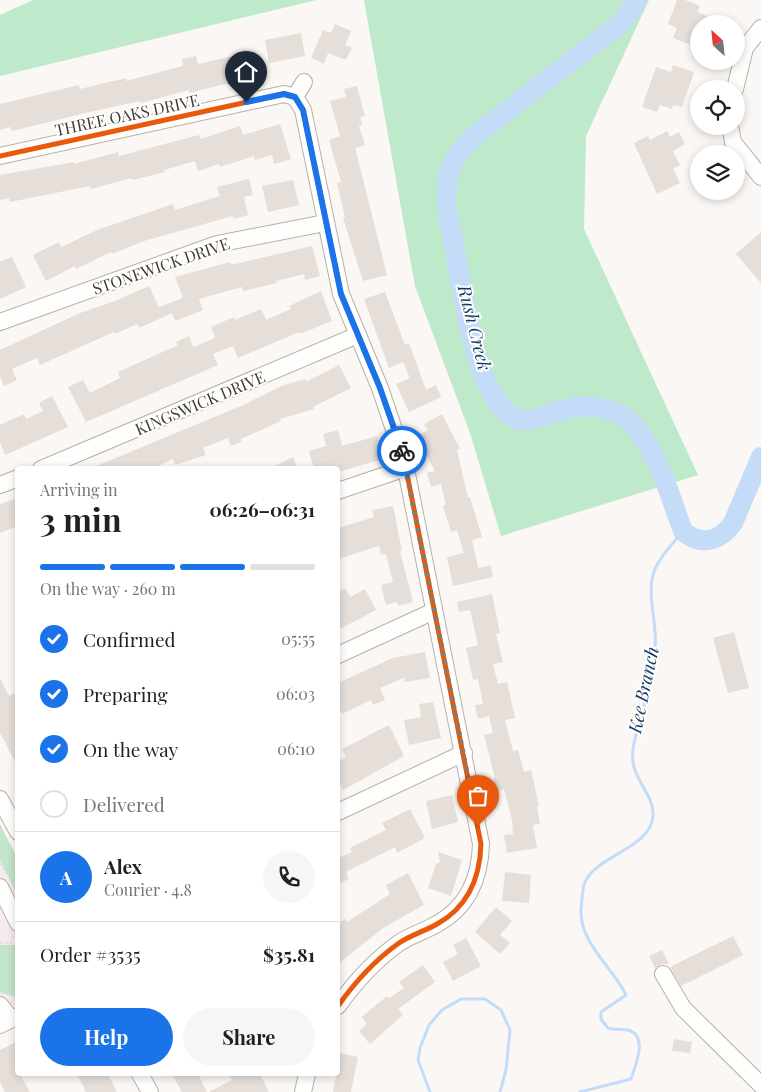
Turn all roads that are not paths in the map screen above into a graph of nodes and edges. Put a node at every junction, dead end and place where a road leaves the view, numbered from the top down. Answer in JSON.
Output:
{"nodes":[{"id":1,"x":761,"y":28,"type":"edge"},
{"id":2,"x":737,"y":80,"type":"edge"},
{"id":3,"x":304,"y":82,"type":"dead end"},
{"id":4,"x":292,"y":96,"type":"junction"},
{"id":5,"x":732,"y":135,"type":"edge"},
{"id":6,"x":0,"y":156,"type":"edge"},
{"id":7,"x":761,"y":177,"type":"edge"},
{"id":8,"x":325,"y":224,"type":"junction"},
{"id":9,"x":0,"y":322,"type":"edge"},
{"id":10,"x":358,"y":336,"type":"junction"},
{"id":11,"x":48,"y":466,"type":"edge"},
{"id":12,"x":406,"y":468,"type":"junction"},
{"id":13,"x":15,"y":479,"type":"edge"},
{"id":14,"x":0,"y":485,"type":"edge"},
{"id":15,"x":340,"y":490,"type":"edge"},
{"id":16,"x":434,"y":611,"type":"junction"},
{"id":17,"x":340,"y":654,"type":"edge"},
{"id":18,"x":464,"y":753,"type":"junction"},
{"id":19,"x":0,"y":798,"type":"edge"},
{"id":20,"x":340,"y":811,"type":"edge"},
{"id":21,"x":15,"y":826,"type":"edge"},
{"id":22,"x":0,"y":887,"type":"edge"},
{"id":23,"x":15,"y":917,"type":"edge"},
{"id":24,"x":664,"y":974,"type":"dead end"},
{"id":25,"x":340,"y":1004,"type":"edge"},
{"id":26,"x":0,"y":1005,"type":"edge"},
{"id":27,"x":10,"y":1020,"type":"edge"},
{"id":28,"x":141,"y":1076,"type":"edge"},
{"id":29,"x":307,"y":1076,"type":"edge"},
{"id":30,"x":761,"y":1085,"type":"edge"},
{"id":31,"x":150,"y":1092,"type":"edge"},
{"id":32,"x":303,"y":1092,"type":"edge"}],
"edges":[{"from":1,"to":2,"type":"street"},
{"from":3,"to":4,"type":"street"},
{"from":4,"to":6,"type":"street","name":"THREE OAKS DRIVE"},
{"from":4,"to":8,"type":"street"},
{"from":5,"to":7,"type":"street"},
{"from":8,"to":9,"type":"street","name":"STONEWICK DRIVE"},
{"from":8,"to":10,"type":"street"},
{"from":10,"to":11,"type":"street","name":"KINGSWICK DRIVE"},
{"from":10,"to":12,"type":"street"},
{"from":12,"to":15,"type":"street"},
{"from":12,"to":16,"type":"street"},
{"from":13,"to":14,"type":"street"},
{"from":16,"to":17,"type":"street"},
{"from":16,"to":18,"type":"street"},
{"from":18,"to":20,"type":"street"},
{"from":18,"to":25,"type":"street"},
{"from":19,"to":21,"type":"street"},
{"from":22,"to":23,"type":"street"},
{"from":24,"to":30,"type":"street"},
{"from":26,"to":27,"type":"street"},
{"from":28,"to":31,"type":"street"},
{"from":29,"to":32,"type":"street"}]}
